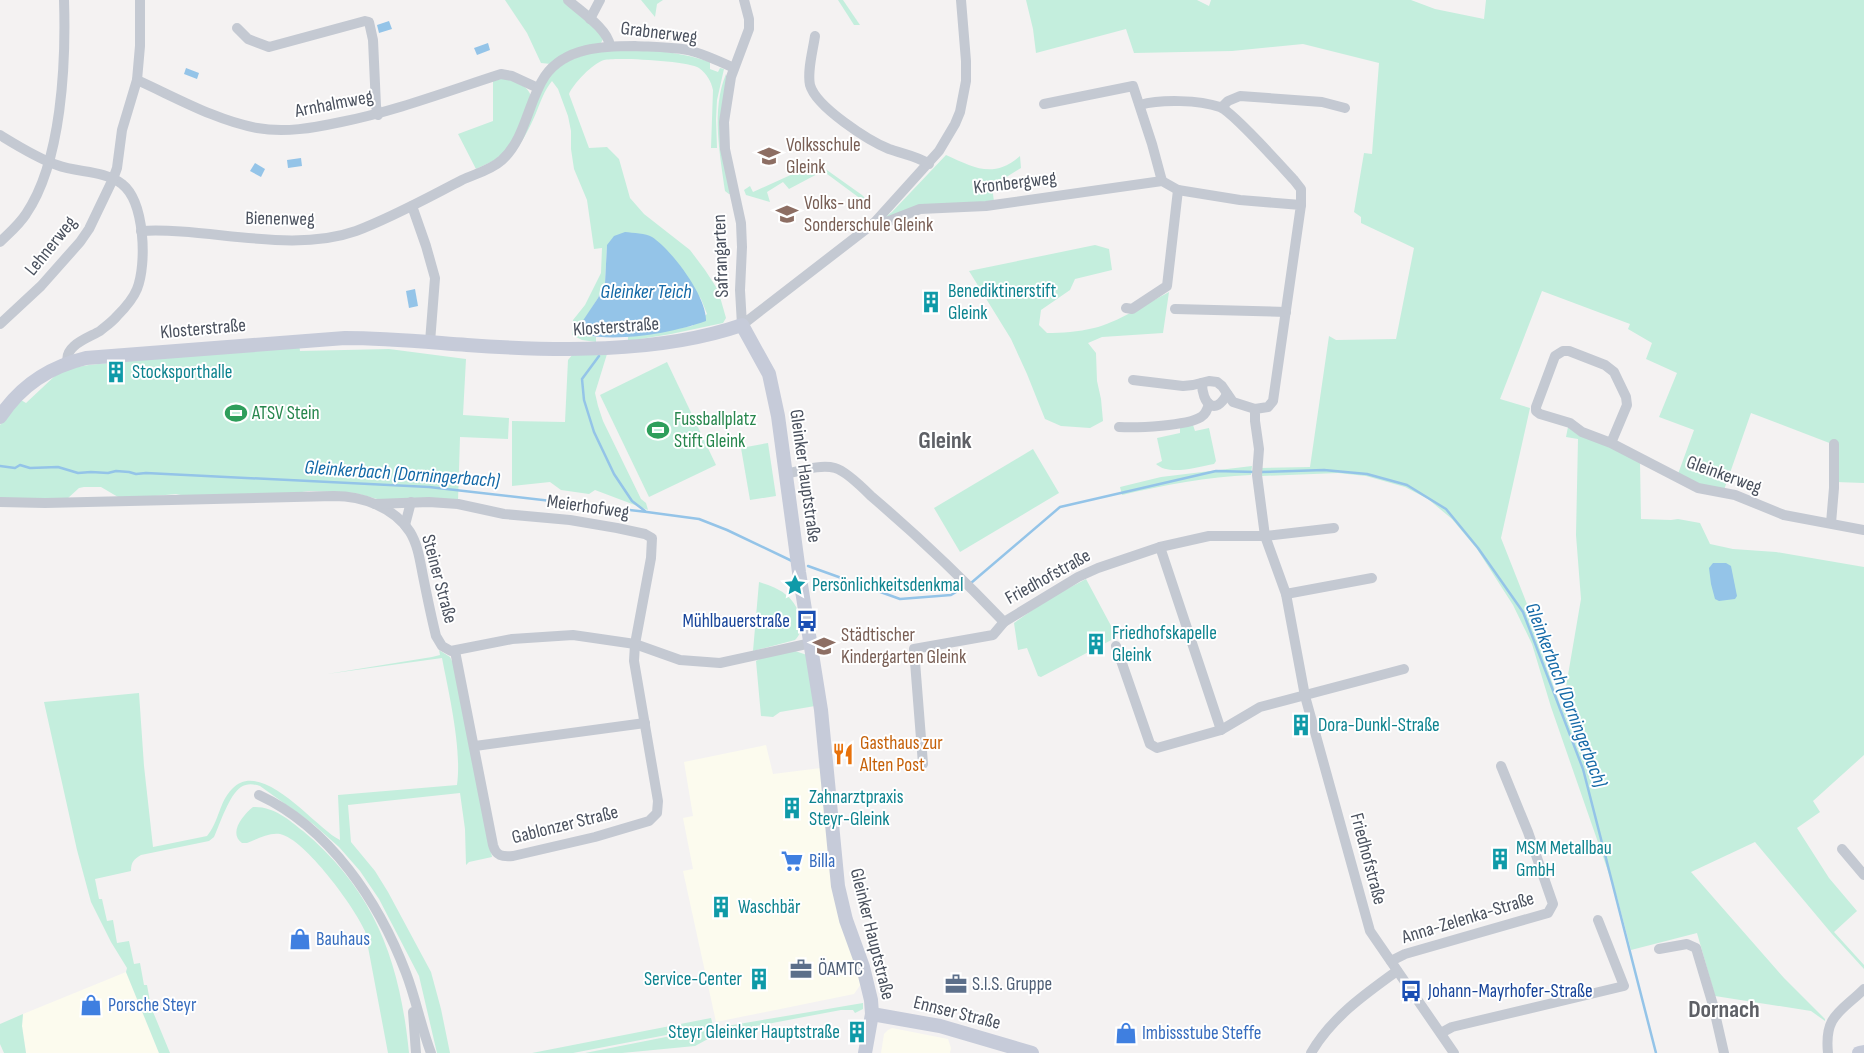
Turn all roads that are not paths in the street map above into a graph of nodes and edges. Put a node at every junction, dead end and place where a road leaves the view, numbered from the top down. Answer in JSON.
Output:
{"nodes":[{"id":1,"x":64,"y":0,"type":"edge"},
{"id":2,"x":140,"y":0,"type":"edge"},
{"id":3,"x":568,"y":0,"type":"edge"},
{"id":4,"x":600,"y":0,"type":"edge"},
{"id":5,"x":744,"y":0,"type":"edge"},
{"id":6,"x":961,"y":0,"type":"edge"},
{"id":7,"x":590,"y":19,"type":"junction"},
{"id":8,"x":237,"y":28,"type":"dead end"},
{"id":9,"x":815,"y":36,"type":"dead end"},
{"id":10,"x":610,"y":46,"type":"junction"},
{"id":11,"x":734,"y":68,"type":"junction"},
{"id":12,"x":137,"y":80,"type":"junction"},
{"id":13,"x":538,"y":88,"type":"junction"},
{"id":14,"x":1044,"y":104,"type":"dead end"},
{"id":15,"x":1140,"y":105,"type":"junction"},
{"id":16,"x":1222,"y":107,"type":"junction"},
{"id":17,"x":1345,"y":108,"type":"dead end"},
{"id":18,"x":378,"y":115,"type":"junction"},
{"id":19,"x":0,"y":135,"type":"edge"},
{"id":20,"x":48,"y":161,"type":"junction"},
{"id":21,"x":929,"y":164,"type":"junction"},
{"id":22,"x":113,"y":179,"type":"junction"},
{"id":23,"x":1162,"y":181,"type":"junction"},
{"id":24,"x":1178,"y":190,"type":"junction"},
{"id":25,"x":1301,"y":205,"type":"junction"},
{"id":26,"x":412,"y":206,"type":"junction"},
{"id":27,"x":874,"y":223,"type":"junction"},
{"id":28,"x":141,"y":231,"type":"junction"},
{"id":29,"x":0,"y":242,"type":"edge"},
{"id":30,"x":1126,"y":308,"type":"dead end"},
{"id":31,"x":1175,"y":309,"type":"dead end"},
{"id":32,"x":1286,"y":312,"type":"junction"},
{"id":33,"x":0,"y":324,"type":"edge"},
{"id":34,"x":742,"y":325,"type":"junction"},
{"id":35,"x":430,"y":342,"type":"junction"},
{"id":36,"x":68,"y":363,"type":"junction"},
{"id":37,"x":1133,"y":380,"type":"dead end"},
{"id":38,"x":1202,"y":383,"type":"junction"},
{"id":39,"x":1227,"y":394,"type":"junction"},
{"id":40,"x":1209,"y":404,"type":"junction"},
{"id":41,"x":1255,"y":409,"type":"junction"},
{"id":42,"x":0,"y":417,"type":"edge"},
{"id":43,"x":1119,"y":427,"type":"dead end"},
{"id":44,"x":1611,"y":443,"type":"junction"},
{"id":45,"x":1834,"y":444,"type":"dead end"},
{"id":46,"x":786,"y":474,"type":"junction"},
{"id":47,"x":0,"y":502,"type":"edge"},
{"id":48,"x":411,"y":502,"type":"junction"},
{"id":49,"x":376,"y":504,"type":"junction"},
{"id":50,"x":1831,"y":523,"type":"junction"},
{"id":51,"x":405,"y":525,"type":"junction"},
{"id":52,"x":1334,"y":528,"type":"dead end"},
{"id":53,"x":1864,"y":530,"type":"edge"},
{"id":54,"x":1265,"y":536,"type":"junction"},
{"id":55,"x":1160,"y":547,"type":"junction"},
{"id":56,"x":1372,"y":578,"type":"dead end"},
{"id":57,"x":1286,"y":594,"type":"junction"},
{"id":58,"x":1004,"y":622,"type":"junction"},
{"id":59,"x":810,"y":643,"type":"junction"},
{"id":60,"x":635,"y":644,"type":"junction"},
{"id":61,"x":1116,"y":646,"type":"dead end"},
{"id":62,"x":455,"y":651,"type":"junction"},
{"id":63,"x":1404,"y":669,"type":"dead end"},
{"id":64,"x":1305,"y":696,"type":"junction"},
{"id":65,"x":644,"y":724,"type":"junction"},
{"id":66,"x":1221,"y":730,"type":"junction"},
{"id":67,"x":475,"y":746,"type":"junction"},
{"id":68,"x":923,"y":764,"type":"dead end"},
{"id":69,"x":1501,"y":766,"type":"dead end"},
{"id":70,"x":258,"y":795,"type":"dead end"},
{"id":71,"x":1842,"y":849,"type":"dead end"},
{"id":72,"x":1864,"y":875,"type":"edge"},
{"id":73,"x":1598,"y":920,"type":"dead end"},
{"id":74,"x":1659,"y":949,"type":"dead end"},
{"id":75,"x":1391,"y":961,"type":"junction"},
{"id":76,"x":1397,"y":971,"type":"junction"},
{"id":77,"x":1864,"y":989,"type":"edge"},
{"id":78,"x":412,"y":993,"type":"junction"},
{"id":79,"x":872,"y":1014,"type":"junction"},
{"id":80,"x":1441,"y":1033,"type":"junction"},
{"id":81,"x":424,"y":1034,"type":"junction"},
{"id":82,"x":1864,"y":1052,"type":"edge"},
{"id":83,"x":416,"y":1053,"type":"edge"},
{"id":84,"x":427,"y":1053,"type":"edge"},
{"id":85,"x":431,"y":1053,"type":"edge"},
{"id":86,"x":865,"y":1053,"type":"edge"},
{"id":87,"x":1032,"y":1053,"type":"edge"},
{"id":88,"x":1311,"y":1053,"type":"edge"},
{"id":89,"x":1454,"y":1053,"type":"edge"},
{"id":90,"x":1724,"y":1053,"type":"edge"},
{"id":91,"x":1828,"y":1053,"type":"edge"},
{"id":92,"x":1859,"y":1053,"type":"edge"}],
"edges":[{"from":1,"to":20,"type":"street"},
{"from":2,"to":12,"type":"street"},
{"from":3,"to":7,"type":"street","name":"Grabnerweg"},
{"from":4,"to":7,"type":"street","name":"Grabnerweg"},
{"from":5,"to":11,"type":"street","name":"Safrangarten"},
{"from":6,"to":21,"type":"street"},
{"from":7,"to":10,"type":"street","name":"Grabnerweg"},
{"from":8,"to":18,"type":"street"},
{"from":9,"to":21,"type":"street"},
{"from":10,"to":11,"type":"street","name":"Grabnerweg"},
{"from":10,"to":13,"type":"street","name":"Bienenweg"},
{"from":11,"to":34,"type":"street","name":"Safrangarten"},
{"from":12,"to":18,"type":"street","name":"Arnhalmweg"},
{"from":12,"to":22,"type":"street"},
{"from":13,"to":18,"type":"street","name":"Arnhalmweg"},
{"from":13,"to":26,"type":"street","name":"Bienenweg"},
{"from":14,"to":15,"type":"street"},
{"from":15,"to":16,"type":"street"},
{"from":15,"to":23,"type":"street"},
{"from":16,"to":17,"type":"street"},
{"from":16,"to":25,"type":"street"},
{"from":19,"to":20,"type":"street"},
{"from":20,"to":22,"type":"street"},
{"from":20,"to":29,"type":"street"},
{"from":21,"to":27,"type":"street"},
{"from":22,"to":28,"type":"street"},
{"from":22,"to":33,"type":"street","name":"Lehnerweg"},
{"from":23,"to":24,"type":"street"},
{"from":23,"to":27,"type":"street","name":"Kronbergweg"},
{"from":24,"to":25,"type":"street"},
{"from":24,"to":30,"type":"street"},
{"from":25,"to":32,"type":"street"},
{"from":26,"to":28,"type":"street","name":"Bienenweg"},
{"from":26,"to":35,"type":"street"},
{"from":27,"to":34,"type":"street"},
{"from":28,"to":36,"type":"street"},
{"from":31,"to":32,"type":"street"},
{"from":32,"to":41,"type":"street"},
{"from":34,"to":35,"type":"street","name":"Klosterstraße"},
{"from":34,"to":46,"type":"street","name":"Gleinker Hauptstraße"},
{"from":35,"to":36,"type":"street","name":"Klosterstraße"},
{"from":36,"to":42,"type":"street","name":"Klosterstraße"},
{"from":37,"to":38,"type":"street"},
{"from":38,"to":39,"type":"street"},
{"from":38,"to":40,"type":"street"},
{"from":39,"to":40,"type":"street"},
{"from":39,"to":41,"type":"street"},
{"from":40,"to":43,"type":"street"},
{"from":41,"to":54,"type":"street","name":"Friedhofstraße"},
{"from":44,"to":44,"type":"street","name":"Gleinkerweg"},
{"from":44,"to":50,"type":"street","name":"Gleinkerweg"},
{"from":45,"to":50,"type":"street"},
{"from":46,"to":58,"type":"street","name":"Friedhofstraße"},
{"from":46,"to":59,"type":"street","name":"Gleinker Hauptstraße"},
{"from":47,"to":49,"type":"street","name":"Steiner Straße"},
{"from":48,"to":49,"type":"street","name":"Meierhofweg"},
{"from":48,"to":51,"type":"street"},
{"from":48,"to":60,"type":"street","name":"Meierhofweg"},
{"from":49,"to":51,"type":"street","name":"Steiner Straße"},
{"from":50,"to":53,"type":"street","name":"Gleinkerweg"},
{"from":51,"to":62,"type":"street","name":"Steiner Straße"},
{"from":52,"to":54,"type":"street","name":"Friedhofstraße"},
{"from":54,"to":55,"type":"street","name":"Friedhofstraße"},
{"from":54,"to":57,"type":"street","name":"Friedhofstraße"},
{"from":55,"to":58,"type":"street","name":"Friedhofstraße"},
{"from":55,"to":66,"type":"street"},
{"from":56,"to":57,"type":"street"},
{"from":57,"to":64,"type":"street","name":"Friedhofstraße"},
{"from":58,"to":68,"type":"street"},
{"from":59,"to":60,"type":"street","name":"Steiner Straße"},
{"from":59,"to":79,"type":"street","name":"Gleinker Hauptstraße"},
{"from":60,"to":62,"type":"street","name":"Steiner Straße"},
{"from":60,"to":65,"type":"street","name":"Gablonzer Straße"},
{"from":61,"to":66,"type":"street"},
{"from":62,"to":67,"type":"street","name":"Gablonzer Straße"},
{"from":63,"to":64,"type":"street"},
{"from":64,"to":66,"type":"street"},
{"from":64,"to":75,"type":"street","name":"Friedhofstraße"},
{"from":65,"to":67,"type":"street"},
{"from":65,"to":67,"type":"street","name":"Gablonzer Straße"},
{"from":69,"to":75,"type":"street","name":"Anna-Zelenka-Straße"},
{"from":70,"to":78,"type":"street"},
{"from":71,"to":72,"type":"street"},
{"from":73,"to":80,"type":"street"},
{"from":74,"to":90,"type":"street"},
{"from":75,"to":76,"type":"street","name":"Friedhofstraße"},
{"from":76,"to":80,"type":"street","name":"Friedhofstraße"},
{"from":76,"to":88,"type":"street"},
{"from":77,"to":91,"type":"street"},
{"from":78,"to":81,"type":"street"},
{"from":78,"to":83,"type":"street"},
{"from":79,"to":86,"type":"street","name":"Gleinker Hauptstraße"},
{"from":79,"to":87,"type":"street","name":"Ennser Straße"},
{"from":80,"to":89,"type":"street","name":"Friedhofstraße"},
{"from":81,"to":84,"type":"street"},
{"from":81,"to":85,"type":"street"},
{"from":82,"to":92,"type":"street"}]}
